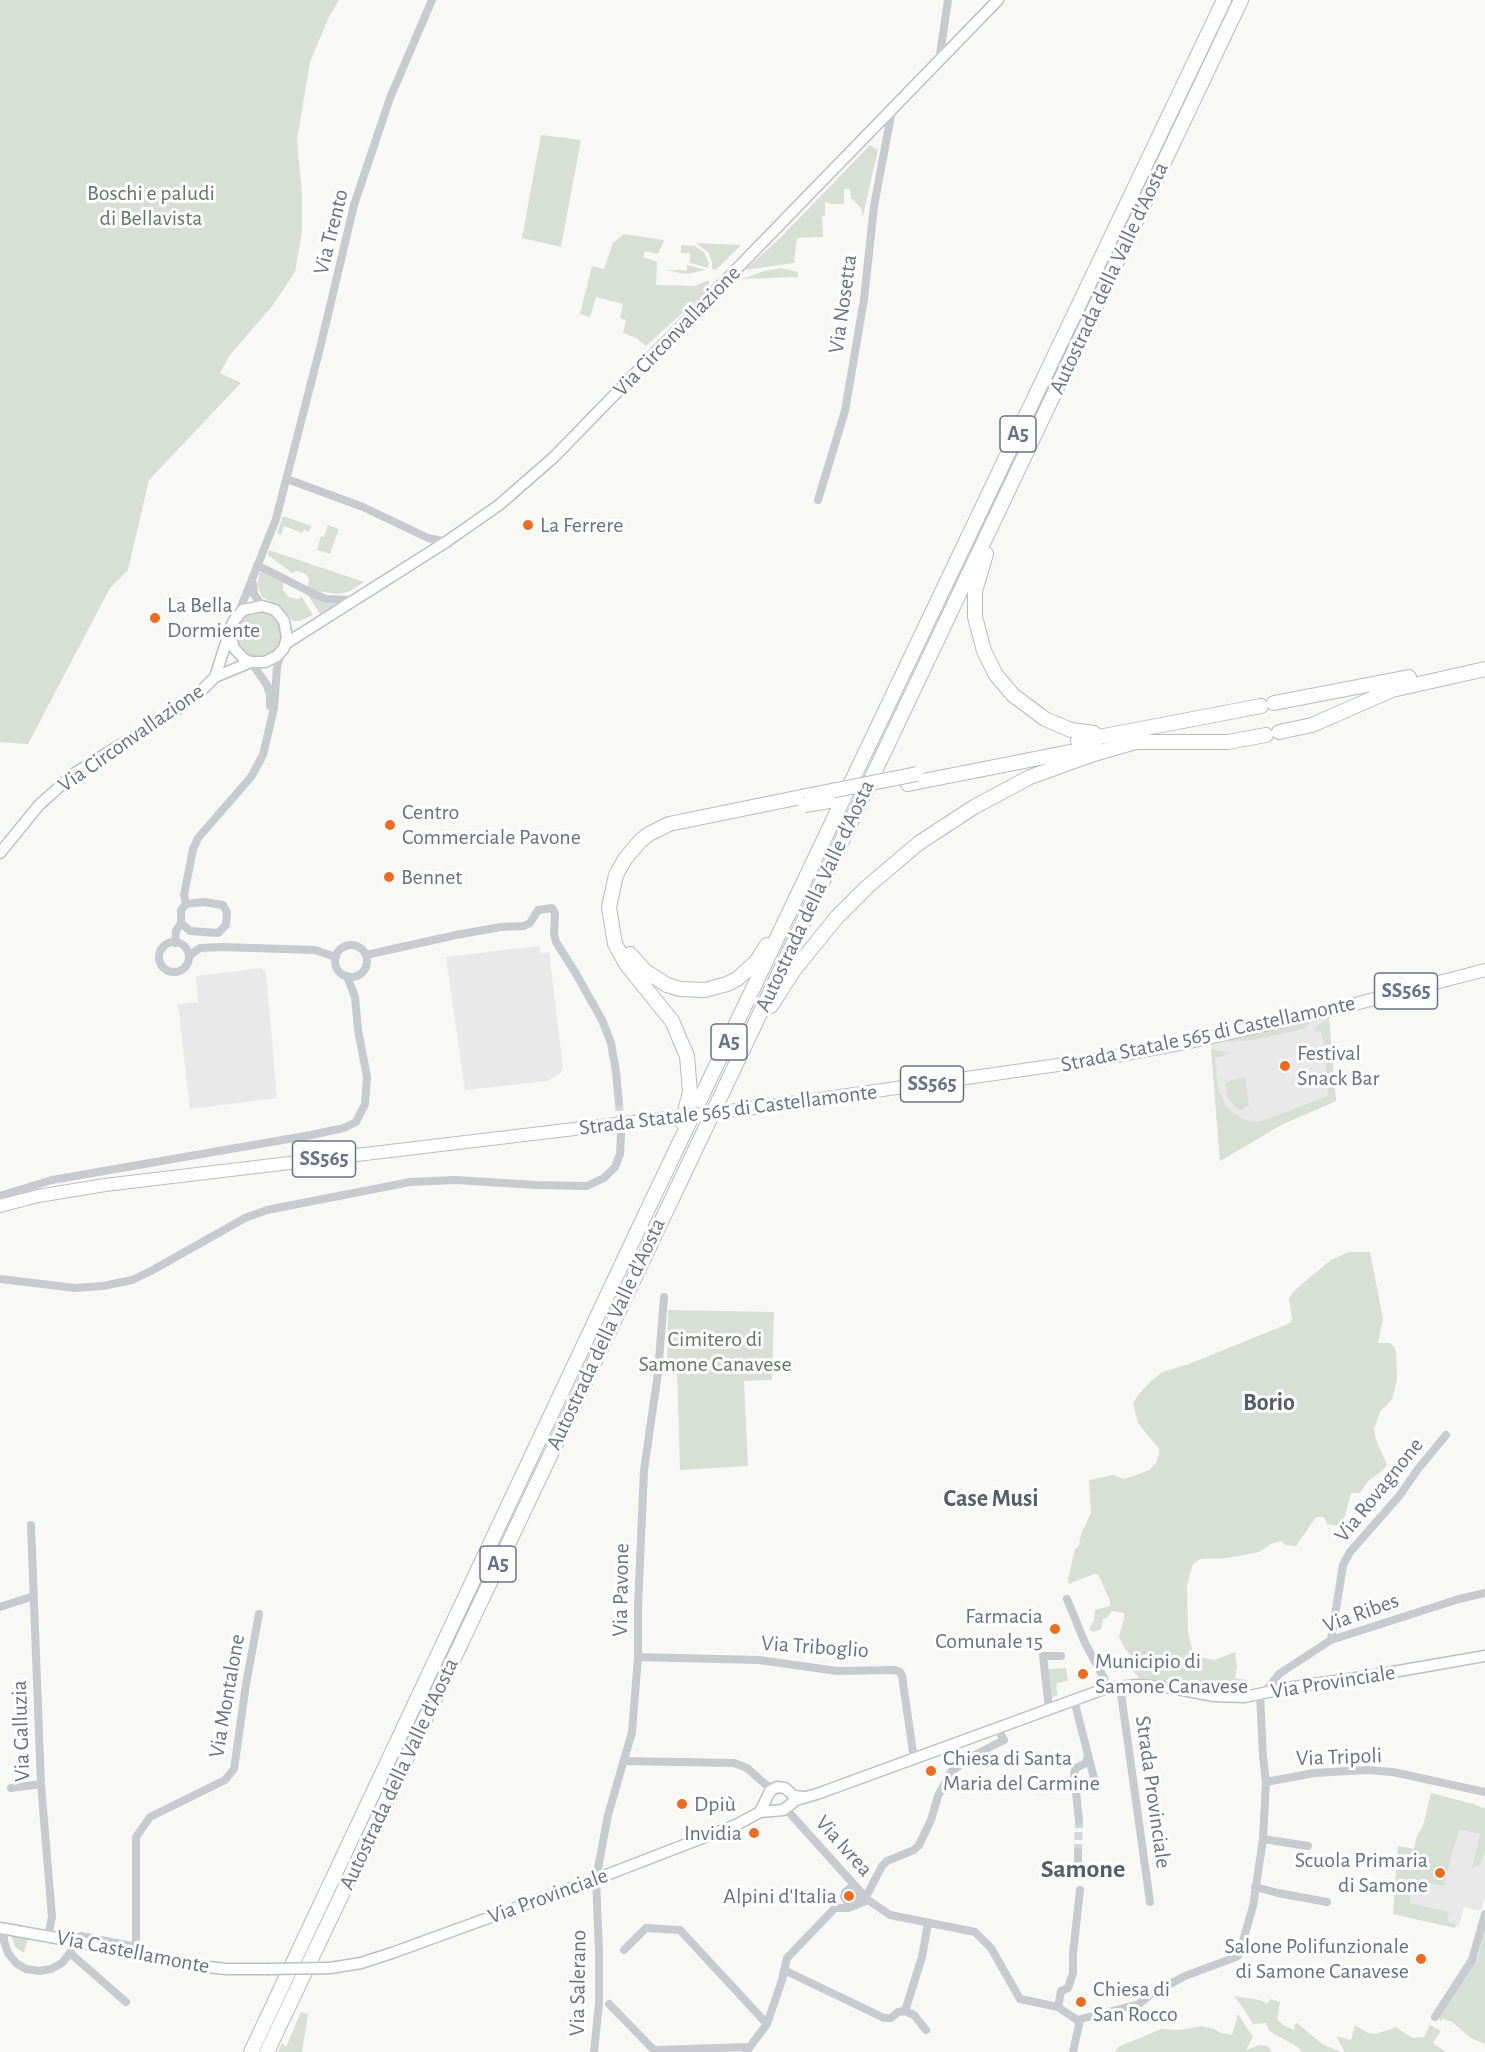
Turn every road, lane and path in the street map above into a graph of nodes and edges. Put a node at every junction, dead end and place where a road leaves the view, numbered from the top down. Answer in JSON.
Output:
{"nodes":[{"id":1,"x":432,"y":0,"type":"edge"},
{"id":2,"x":948,"y":0,"type":"edge"},
{"id":3,"x":999,"y":0,"type":"edge"},
{"id":4,"x":1224,"y":0,"type":"edge"},
{"id":5,"x":1241,"y":0,"type":"edge"},
{"id":6,"x":939,"y":62,"type":"junction"},
{"id":7,"x":891,"y":110,"type":"junction"},
{"id":8,"x":1013,"y":478,"type":"junction"},
{"id":9,"x":287,"y":479,"type":"junction"},
{"id":10,"x":818,"y":500,"type":"dead end"},
{"id":11,"x":446,"y":542,"type":"junction"},
{"id":12,"x":257,"y":565,"type":"junction"},
{"id":13,"x":252,"y":579,"type":"junction"},
{"id":14,"x":354,"y":600,"type":"junction"},
{"id":15,"x":262,"y":606,"type":"junction"},
{"id":16,"x":238,"y":614,"type":"junction"},
{"id":17,"x":320,"y":620,"type":"junction"},
{"id":18,"x":284,"y":621,"type":"junction"},
{"id":19,"x":231,"y":627,"type":"junction"},
{"id":20,"x":283,"y":648,"type":"junction"},
{"id":21,"x":251,"y":662,"type":"junction"},
{"id":22,"x":1485,"y":662,"type":"edge"},
{"id":23,"x":1485,"y":669,"type":"edge"},
{"id":24,"x":215,"y":677,"type":"junction"},
{"id":25,"x":270,"y":720,"type":"junction"},
{"id":26,"x":1108,"y":734,"type":"junction"},
{"id":27,"x":1139,"y":741,"type":"junction"},
{"id":28,"x":913,"y":779,"type":"junction"},
{"id":29,"x":808,"y":800,"type":"junction"},
{"id":30,"x":0,"y":853,"type":"edge"},
{"id":31,"x":811,"y":868,"type":"junction"},
{"id":32,"x":186,"y":904,"type":"junction"},
{"id":33,"x":181,"y":923,"type":"junction"},
{"id":34,"x":176,"y":943,"type":"junction"},
{"id":35,"x":366,"y":955,"type":"junction"},
{"id":36,"x":189,"y":956,"type":"junction"},
{"id":37,"x":336,"y":957,"type":"junction"},
{"id":38,"x":1485,"y":970,"type":"edge"},
{"id":39,"x":347,"y":976,"type":"junction"},
{"id":40,"x":729,"y":1077,"type":"junction"},
{"id":41,"x":619,"y":1103,"type":"tunnel mouth"},
{"id":42,"x":621,"y":1134,"type":"tunnel mouth"},
{"id":43,"x":0,"y":1196,"type":"edge"},
{"id":44,"x":0,"y":1206,"type":"edge"},
{"id":45,"x":645,"y":1215,"type":"junction"},
{"id":46,"x":0,"y":1279,"type":"edge"},
{"id":47,"x":664,"y":1297,"type":"dead end"},
{"id":48,"x":1446,"y":1435,"type":"dead end"},
{"id":49,"x":31,"y":1525,"type":"dead end"},
{"id":50,"x":1485,"y":1593,"type":"edge"},
{"id":51,"x":34,"y":1596,"type":"junction"},
{"id":52,"x":1067,"y":1599,"type":"dead end"},
{"id":53,"x":0,"y":1607,"type":"edge"},
{"id":54,"x":259,"y":1614,"type":"dead end"},
{"id":55,"x":1331,"y":1640,"type":"junction"},
{"id":56,"x":1060,"y":1656,"type":"dead end"},
{"id":57,"x":1485,"y":1656,"type":"edge"},
{"id":58,"x":638,"y":1657,"type":"junction"},
{"id":59,"x":1120,"y":1686,"type":"junction"},
{"id":60,"x":1107,"y":1688,"type":"junction"},
{"id":61,"x":1262,"y":1693,"type":"junction"},
{"id":62,"x":1074,"y":1700,"type":"junction"},
{"id":63,"x":1049,"y":1709,"type":"junction"},
{"id":64,"x":997,"y":1728,"type":"junction"},
{"id":65,"x":1088,"y":1754,"type":"junction"},
{"id":66,"x":914,"y":1759,"type":"junction"},
{"id":67,"x":625,"y":1761,"type":"junction"},
{"id":68,"x":1266,"y":1782,"type":"junction"},
{"id":69,"x":41,"y":1784,"type":"junction"},
{"id":70,"x":1096,"y":1786,"type":"dead end"},
{"id":71,"x":11,"y":1788,"type":"dead end"},
{"id":72,"x":1485,"y":1791,"type":"edge"},
{"id":73,"x":769,"y":1792,"type":"junction"},
{"id":74,"x":786,"y":1804,"type":"junction"},
{"id":75,"x":760,"y":1812,"type":"junction"},
{"id":76,"x":1079,"y":1821,"type":"tunnel mouth"},
{"id":77,"x":1263,"y":1839,"type":"junction"},
{"id":78,"x":1308,"y":1846,"type":"dead end"},
{"id":79,"x":1078,"y":1852,"type":"tunnel mouth"},
{"id":80,"x":1078,"y":1876,"type":"dead end"},
{"id":81,"x":847,"y":1878,"type":"junction"},
{"id":82,"x":596,"y":1879,"type":"junction"},
{"id":83,"x":1255,"y":1887,"type":"junction"},
{"id":84,"x":1080,"y":1890,"type":"dead end"},
{"id":85,"x":864,"y":1899,"type":"junction"},
{"id":86,"x":1150,"y":1902,"type":"dead end"},
{"id":87,"x":1327,"y":1902,"type":"dead end"},
{"id":88,"x":835,"y":1908,"type":"junction"},
{"id":89,"x":1485,"y":1914,"type":"edge"},
{"id":90,"x":928,"y":1923,"type":"junction"},
{"id":91,"x":2,"y":1928,"type":"edge"},
{"id":92,"x":48,"y":1936,"type":"junction"},
{"id":93,"x":74,"y":1941,"type":"junction"},
{"id":94,"x":624,"y":1950,"type":"dead end"},
{"id":95,"x":70,"y":1953,"type":"junction"},
{"id":96,"x":267,"y":1970,"type":"joint"},
{"id":97,"x":784,"y":1970,"type":"junction"},
{"id":98,"x":126,"y":2002,"type":"dead end"},
{"id":99,"x":609,"y":2004,"type":"dead end"},
{"id":100,"x":1058,"y":2007,"type":"junction"},
{"id":101,"x":905,"y":2011,"type":"junction"},
{"id":102,"x":1435,"y":2017,"type":"dead end"},
{"id":103,"x":1080,"y":2020,"type":"junction"},
{"id":104,"x":767,"y":2024,"type":"junction"},
{"id":105,"x":926,"y":2030,"type":"dead end"},
{"id":106,"x":748,"y":2049,"type":"edge"},
{"id":107,"x":251,"y":2052,"type":"edge"},
{"id":108,"x":267,"y":2052,"type":"edge"},
{"id":109,"x":594,"y":2052,"type":"edge"},
{"id":110,"x":1073,"y":2052,"type":"edge"}],
"edges":[{"from":1,"to":9,"type":"street","name":"Via Trento"},
{"from":2,"to":6,"type":"street"},
{"from":3,"to":6,"type":"main road","name":"Via Circonvallazione"},
{"from":4,"to":31,"type":"highway","name":"Autostrada della Valle d'Aosta","number":"A5"},
{"from":5,"to":8,"type":"highway","name":"Autostrada della Valle d'Aosta","number":"A5"},
{"from":6,"to":7,"type":"main road","name":"Via Circonvallazione"},
{"from":7,"to":10,"type":"street","name":"Via Nosetta"},
{"from":7,"to":11,"type":"main road","name":"Via Circonvallazione"},
{"from":8,"to":26,"type":"highway"},
{"from":8,"to":40,"type":"highway","name":"Autostrada della Valle d'Aosta","number":"A5"},
{"from":9,"to":11,"type":"street"},
{"from":9,"to":12,"type":"street","name":"Via Trento"},
{"from":11,"to":14,"type":"main road","name":"Via Circonvallazione"},
{"from":12,"to":13,"type":"street","name":"Via Trento"},
{"from":12,"to":14,"type":"street"},
{"from":13,"to":15,"type":"street"},
{"from":13,"to":16,"type":"street","name":"Via Trento"},
{"from":14,"to":17,"type":"main road","name":"Via Circonvallazione"},
{"from":15,"to":16,"type":"main road"},
{"from":15,"to":18,"type":"main road"},
{"from":16,"to":19,"type":"main road","name":"Via Circonvallazione"},
{"from":17,"to":18,"type":"main road","name":"Via Circonvallazione"},
{"from":17,"to":20,"type":"main road","name":"Via Circonvallazione"},
{"from":18,"to":20,"type":"main road"},
{"from":19,"to":21,"type":"main road"},
{"from":19,"to":24,"type":"main road","name":"Via Circonvallazione"},
{"from":20,"to":21,"type":"main road","name":"Via Circonvallazione"},
{"from":20,"to":25,"type":"street"},
{"from":21,"to":24,"type":"main road","name":"Via Circonvallazione"},
{"from":21,"to":25,"type":"street"},
{"from":22,"to":26,"type":"highway"},
{"from":23,"to":27,"type":"highway"},
{"from":24,"to":30,"type":"main road","name":"Via Circonvallazione"},
{"from":25,"to":32,"type":"street"},
{"from":26,"to":28,"type":"highway"},
{"from":27,"to":28,"type":"highway"},
{"from":27,"to":40,"type":"highway"},
{"from":28,"to":29,"type":"highway","bridge":true},
{"from":29,"to":31,"type":"highway"},
{"from":29,"to":45,"type":"highway"},
{"from":31,"to":45,"type":"highway","name":"Autostrada della Valle d'Aosta","number":"A5"},
{"from":32,"to":33,"type":"street"},
{"from":32,"to":33,"type":"street"},
{"from":33,"to":34,"type":"street"},
{"from":34,"to":36,"type":"street"},
{"from":34,"to":36,"type":"street"},
{"from":35,"to":37,"type":"street"},
{"from":35,"to":39,"type":"street"},
{"from":35,"to":41,"type":"street"},
{"from":36,"to":37,"type":"street"},
{"from":37,"to":39,"type":"street"},
{"from":38,"to":44,"type":"main road","name":"Strada Statale 565 di Castellamonte","number":"SS565","bridge":true},
{"from":39,"to":43,"type":"street"},
{"from":40,"to":108,"type":"highway","name":"Autostrada della Valle d'Aosta","number":"A5"},
{"from":42,"to":46,"type":"street"},
{"from":45,"to":107,"type":"highway","name":"Autostrada della Valle d'Aosta","number":"A5"},
{"from":47,"to":58,"type":"street","name":"Via Pavone"},
{"from":48,"to":55,"type":"street","name":"Via Rovagnone"},
{"from":49,"to":51,"type":"street","name":"Via Galluzia"},
{"from":50,"to":55,"type":"street","name":"Via Ribes"},
{"from":51,"to":53,"type":"street"},
{"from":51,"to":69,"type":"street","name":"Via Galluzia"},
{"from":52,"to":60,"type":"street"},
{"from":54,"to":93,"type":"street","name":"Via Montalone"},
{"from":55,"to":61,"type":"street","name":"Via Ribes"},
{"from":56,"to":63,"type":"street"},
{"from":57,"to":61,"type":"main road","name":"Via Provinciale"},
{"from":58,"to":66,"type":"street","name":"Via Triboglio"},
{"from":58,"to":67,"type":"street","name":"Via Pavone"},
{"from":59,"to":60,"type":"main road","name":"Via Provinciale"},
{"from":59,"to":61,"type":"main road","name":"Via Provinciale"},
{"from":59,"to":86,"type":"street","name":"Strada Provinciale"},
{"from":60,"to":62,"type":"main road","name":"Via Provinciale"},
{"from":61,"to":68,"type":"street"},
{"from":62,"to":63,"type":"main road","name":"Via Provinciale"},
{"from":62,"to":65,"type":"street"},
{"from":63,"to":64,"type":"main road","name":"Via Provinciale"},
{"from":64,"to":66,"type":"main road","name":"Via Provinciale"},
{"from":64,"to":85,"type":"street"},
{"from":65,"to":70,"type":"street"},
{"from":65,"to":76,"type":"street"},
{"from":66,"to":74,"type":"main road","name":"Via Provinciale"},
{"from":67,"to":73,"type":"street"},
{"from":67,"to":82,"type":"street","name":"Via Pavone"},
{"from":68,"to":72,"type":"street","name":"Via Tripoli"},
{"from":68,"to":77,"type":"street"},
{"from":69,"to":71,"type":"street"},
{"from":69,"to":92,"type":"street","name":"Via Galluzia"},
{"from":73,"to":74,"type":"main road"},
{"from":73,"to":74,"type":"main road","name":"Via Provinciale"},
{"from":73,"to":75,"type":"main road","name":"Via Provinciale"},
{"from":74,"to":75,"type":"main road","name":"Via Provinciale"},
{"from":74,"to":81,"type":"street","name":"Via Ivrea"},
{"from":75,"to":82,"type":"main road","name":"Via Provinciale"},
{"from":77,"to":78,"type":"street"},
{"from":77,"to":83,"type":"street"},
{"from":79,"to":80,"type":"street"},
{"from":81,"to":85,"type":"street","name":"Via Ivrea"},
{"from":81,"to":88,"type":"street"},
{"from":82,"to":96,"type":"main road","name":"Via Provinciale","bridge":true},
{"from":82,"to":109,"type":"street","name":"Via Salerano"},
{"from":83,"to":87,"type":"street"},
{"from":83,"to":103,"type":"street"},
{"from":84,"to":100,"type":"street"},
{"from":85,"to":88,"type":"street","name":"Via Ivrea"},
{"from":85,"to":90,"type":"street"},
{"from":88,"to":97,"type":"street"},
{"from":89,"to":102,"type":"street"},
{"from":90,"to":100,"type":"street"},
{"from":90,"to":101,"type":"street"},
{"from":91,"to":92,"type":"main road","name":"Via Castellamonte"},
{"from":91,"to":95,"type":"street"},
{"from":92,"to":93,"type":"main road","name":"Via Castellamonte"},
{"from":93,"to":95,"type":"street"},
{"from":93,"to":96,"type":"main road","name":"Via Castellamonte"},
{"from":94,"to":104,"type":"street"},
{"from":95,"to":98,"type":"street"},
{"from":97,"to":101,"type":"street"},
{"from":97,"to":104,"type":"street"},
{"from":99,"to":106,"type":"street"},
{"from":100,"to":103,"type":"street"},
{"from":101,"to":105,"type":"street"},
{"from":103,"to":110,"type":"street"},
{"from":104,"to":106,"type":"street"}]}
